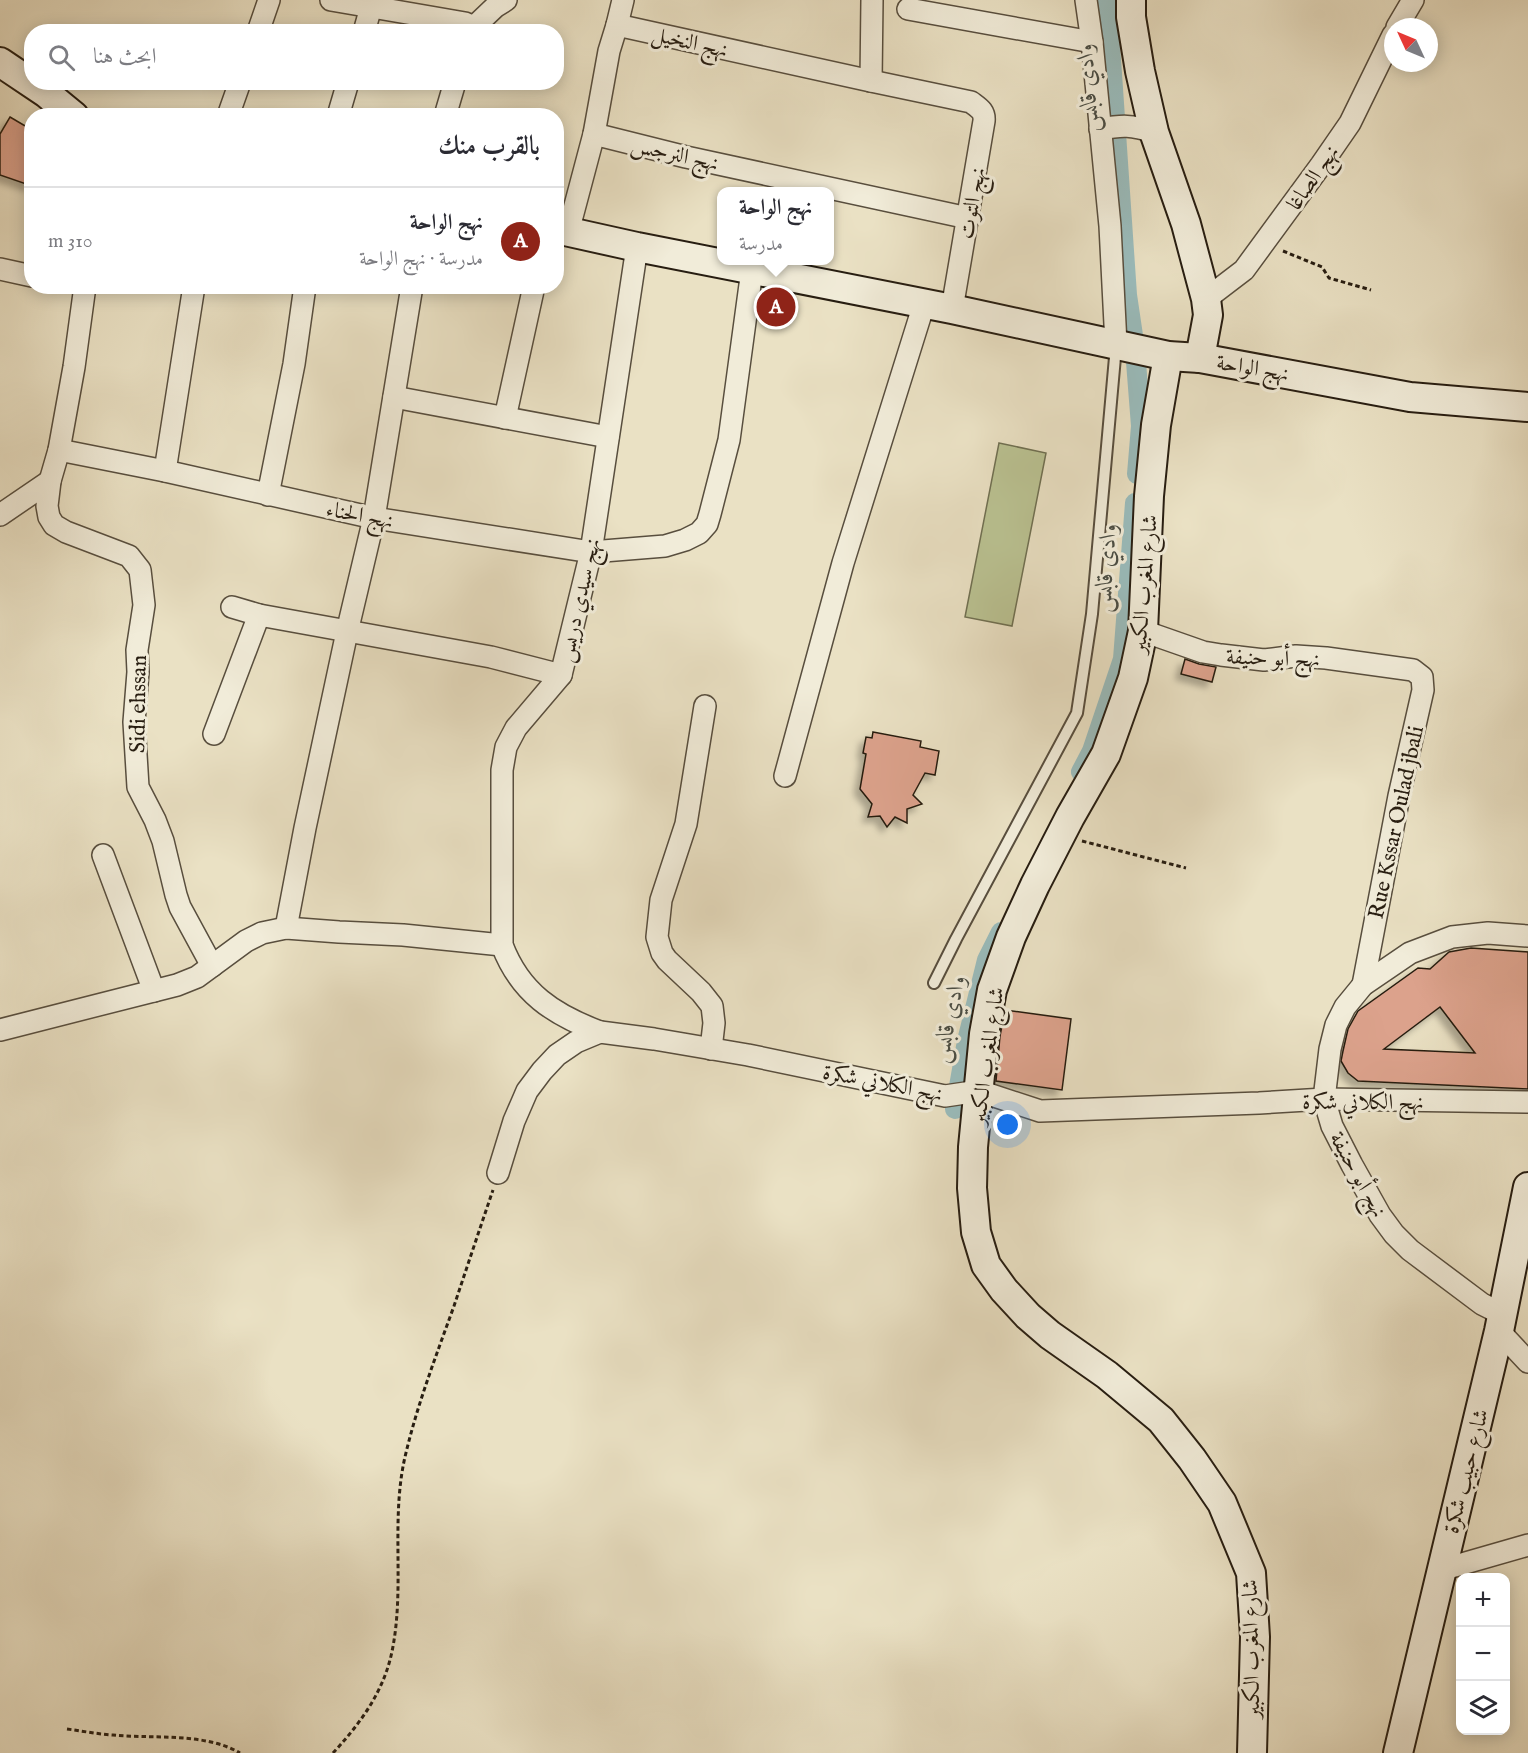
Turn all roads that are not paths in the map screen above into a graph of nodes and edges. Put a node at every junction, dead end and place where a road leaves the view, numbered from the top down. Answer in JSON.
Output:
{"nodes":[{"id":1,"x":269,"y":0,"type":"edge"},
{"id":2,"x":331,"y":0,"type":"edge"},
{"id":3,"x":506,"y":0,"type":"edge"},
{"id":4,"x":622,"y":0,"type":"edge"},
{"id":5,"x":872,"y":0,"type":"edge"},
{"id":6,"x":1086,"y":0,"type":"edge"},
{"id":7,"x":1131,"y":0,"type":"edge"},
{"id":8,"x":1413,"y":0,"type":"edge"},
{"id":9,"x":372,"y":4,"type":"edge"},
{"id":10,"x":908,"y":9,"type":"dead end"},
{"id":11,"x":1402,"y":18,"type":"edge"},
{"id":12,"x":261,"y":24,"type":"edge"},
{"id":13,"x":366,"y":24,"type":"edge"},
{"id":14,"x":466,"y":24,"type":"edge"},
{"id":15,"x":478,"y":24,"type":"edge"},
{"id":16,"x":617,"y":25,"type":"junction"},
{"id":17,"x":1092,"y":42,"type":"junction"},
{"id":18,"x":1384,"y":53,"type":"edge"},
{"id":19,"x":0,"y":62,"type":"edge"},
{"id":20,"x":24,"y":78,"type":"edge"},
{"id":21,"x":871,"y":81,"type":"junction"},
{"id":22,"x":42,"y":90,"type":"edge"},
{"id":23,"x":237,"y":90,"type":"edge"},
{"id":24,"x":346,"y":90,"type":"edge"},
{"id":25,"x":453,"y":90,"type":"edge"},
{"id":26,"x":972,"y":102,"type":"joint"},
{"id":27,"x":64,"y":108,"type":"edge"},
{"id":28,"x":231,"y":108,"type":"edge"},
{"id":29,"x":340,"y":108,"type":"edge"},
{"id":30,"x":447,"y":108,"type":"edge"},
{"id":31,"x":1100,"y":129,"type":"junction"},
{"id":32,"x":1154,"y":132,"type":"junction"},
{"id":33,"x":594,"y":134,"type":"junction"},
{"id":34,"x":825,"y":187,"type":"edge"},
{"id":35,"x":834,"y":189,"type":"edge"},
{"id":36,"x":968,"y":218,"type":"junction"},
{"id":37,"x":564,"y":224,"type":"edge"},
{"id":38,"x":564,"y":230,"type":"edge"},
{"id":39,"x":637,"y":247,"type":"junction"},
{"id":40,"x":717,"y":263,"type":"edge"},
{"id":41,"x":727,"y":265,"type":"edge"},
{"id":42,"x":0,"y":269,"type":"edge"},
{"id":43,"x":752,"y":270,"type":"junction"},
{"id":44,"x":24,"y":274,"type":"edge"},
{"id":45,"x":80,"y":294,"type":"edge"},
{"id":46,"x":193,"y":294,"type":"edge"},
{"id":47,"x":304,"y":294,"type":"edge"},
{"id":48,"x":411,"y":294,"type":"edge"},
{"id":49,"x":532,"y":294,"type":"edge"},
{"id":50,"x":1206,"y":298,"type":"junction"},
{"id":51,"x":924,"y":304,"type":"junction"},
{"id":52,"x":952,"y":309,"type":"junction"},
{"id":53,"x":1116,"y":344,"type":"junction"},
{"id":54,"x":1168,"y":356,"type":"junction"},
{"id":55,"x":1200,"y":358,"type":"junction"},
{"id":56,"x":394,"y":397,"type":"junction"},
{"id":57,"x":1528,"y":407,"type":"edge"},
{"id":58,"x":504,"y":418,"type":"junction"},
{"id":59,"x":608,"y":437,"type":"junction"},
{"id":60,"x":59,"y":450,"type":"junction"},
{"id":61,"x":165,"y":471,"type":"junction"},
{"id":62,"x":50,"y":481,"type":"junction"},
{"id":63,"x":267,"y":495,"type":"junction"},
{"id":64,"x":0,"y":515,"type":"edge"},
{"id":65,"x":374,"y":518,"type":"junction"},
{"id":66,"x":591,"y":552,"type":"junction"},
{"id":67,"x":231,"y":607,"type":"dead end"},
{"id":68,"x":259,"y":615,"type":"junction"},
{"id":69,"x":1143,"y":631,"type":"junction"},
{"id":70,"x":347,"y":632,"type":"junction"},
{"id":71,"x":1407,"y":670,"type":"joint"},
{"id":72,"x":561,"y":675,"type":"junction"},
{"id":73,"x":705,"y":706,"type":"dead end"},
{"id":74,"x":214,"y":734,"type":"dead end"},
{"id":75,"x":785,"y":776,"type":"dead end"},
{"id":76,"x":103,"y":855,"type":"dead end"},
{"id":77,"x":286,"y":928,"type":"junction"},
{"id":78,"x":1528,"y":936,"type":"edge"},
{"id":79,"x":502,"y":945,"type":"junction"},
{"id":80,"x":212,"y":966,"type":"junction"},
{"id":81,"x":934,"y":983,"type":"dead end"},
{"id":82,"x":1363,"y":985,"type":"junction"},
{"id":83,"x":154,"y":991,"type":"junction"},
{"id":84,"x":0,"y":1030,"type":"edge"},
{"id":85,"x":600,"y":1032,"type":"junction"},
{"id":86,"x":711,"y":1049,"type":"junction"},
{"id":87,"x":979,"y":1091,"type":"junction"},
{"id":88,"x":1324,"y":1099,"type":"junction"},
{"id":89,"x":1528,"y":1102,"type":"edge"},
{"id":90,"x":498,"y":1173,"type":"road end"},
{"id":91,"x":1528,"y":1187,"type":"edge"},
{"id":92,"x":1523,"y":1239,"type":"edge"},
{"id":93,"x":1500,"y":1323,"type":"junction"},
{"id":94,"x":1528,"y":1362,"type":"edge"},
{"id":95,"x":1528,"y":1545,"type":"edge"},
{"id":96,"x":1440,"y":1570,"type":"junction"},
{"id":97,"x":1252,"y":1753,"type":"edge"},
{"id":98,"x":1398,"y":1753,"type":"edge"}],
"edges":[{"from":1,"to":12,"type":"street"},
{"from":2,"to":9,"type":"street"},
{"from":3,"to":15,"type":"street"},
{"from":4,"to":16,"type":"street"},
{"from":5,"to":21,"type":"street"},
{"from":6,"to":17,"type":"street"},
{"from":7,"to":32,"type":"street"},
{"from":8,"to":11,"type":"street"},
{"from":9,"to":13,"type":"street"},
{"from":9,"to":14,"type":"street"},
{"from":10,"to":17,"type":"street"},
{"from":16,"to":21,"type":"street","name":"نهج النخيل"},
{"from":16,"to":33,"type":"street"},
{"from":17,"to":31,"type":"street"},
{"from":18,"to":50,"type":"street","name":"نهج الصاغا"},
{"from":19,"to":20,"type":"street"},
{"from":21,"to":26,"type":"street","name":"نهج النخيل"},
{"from":22,"to":27,"type":"street"},
{"from":23,"to":28,"type":"street"},
{"from":24,"to":29,"type":"street"},
{"from":25,"to":30,"type":"street"},
{"from":26,"to":36,"type":"street","name":"نهج التوت"},
{"from":31,"to":32,"type":"street"},
{"from":31,"to":53,"type":"street"},
{"from":32,"to":50,"type":"street"},
{"from":33,"to":34,"type":"street","name":"نهج النرجس"},
{"from":33,"to":37,"type":"street"},
{"from":35,"to":36,"type":"street","name":"نهج النرجس"},
{"from":36,"to":52,"type":"street","name":"نهج التوت"},
{"from":38,"to":39,"type":"street","name":"نهج الواحة"},
{"from":39,"to":40,"type":"street","name":"نهج الواحة"},
{"from":39,"to":59,"type":"street","name":"نهج سيدي دريس"},
{"from":41,"to":43,"type":"street","name":"نهج الواحة"},
{"from":42,"to":44,"type":"street"},
{"from":43,"to":51,"type":"street","name":"نهج الواحة"},
{"from":43,"to":66,"type":"street","name":"نهج الحناء"},
{"from":45,"to":60,"type":"street","name":"Sidi ehssan"},
{"from":46,"to":61,"type":"street"},
{"from":47,"to":63,"type":"street"},
{"from":48,"to":56,"type":"street"},
{"from":49,"to":58,"type":"street"},
{"from":50,"to":55,"type":"street"},
{"from":51,"to":52,"type":"street","name":"نهج الواحة"},
{"from":51,"to":75,"type":"street"},
{"from":52,"to":53,"type":"street","name":"نهج الواحة"},
{"from":53,"to":54,"type":"street","name":"نهج الواحة"},
{"from":53,"to":81,"type":"lane"},
{"from":54,"to":55,"type":"street","name":"نهج الواحة"},
{"from":54,"to":69,"type":"street","name":"شارع المغرب الكبير"},
{"from":55,"to":57,"type":"street","name":"نهج الواحة"},
{"from":56,"to":58,"type":"street"},
{"from":56,"to":65,"type":"street"},
{"from":58,"to":59,"type":"street"},
{"from":59,"to":66,"type":"street","name":"نهج سيدي دريس"},
{"from":60,"to":61,"type":"street","name":"نهج الحناء"},
{"from":60,"to":62,"type":"street","name":"Sidi ehssan"},
{"from":61,"to":63,"type":"street","name":"نهج الحناء"},
{"from":62,"to":64,"type":"street"},
{"from":62,"to":80,"type":"street","name":"Sidi ehssan"},
{"from":63,"to":65,"type":"street","name":"نهج الحناء"},
{"from":65,"to":66,"type":"street","name":"نهج الحناء"},
{"from":65,"to":70,"type":"street"},
{"from":66,"to":72,"type":"street","name":"نهج سيدي دريس"},
{"from":67,"to":68,"type":"street"},
{"from":68,"to":70,"type":"street"},
{"from":68,"to":74,"type":"street"},
{"from":69,"to":71,"type":"street","name":"نهج أبو حنيفة"},
{"from":69,"to":87,"type":"street","name":"شارع المغرب الكبير"},
{"from":70,"to":72,"type":"street"},
{"from":70,"to":77,"type":"street"},
{"from":71,"to":82,"type":"street","name":"Rue Kssar Oulad jbali"},
{"from":72,"to":79,"type":"street","name":"نهج سيدي دريس"},
{"from":73,"to":86,"type":"street"},
{"from":76,"to":83,"type":"street"},
{"from":77,"to":79,"type":"street"},
{"from":77,"to":80,"type":"street"},
{"from":78,"to":82,"type":"street","name":"نهج أبو حنيفة"},
{"from":79,"to":85,"type":"street","name":"نهج سيدي دريس"},
{"from":80,"to":83,"type":"street"},
{"from":82,"to":88,"type":"street","name":"نهج أبو حنيفة"},
{"from":83,"to":84,"type":"street"},
{"from":85,"to":86,"type":"street","name":"نهج الكلاني شكرة"},
{"from":85,"to":90,"type":"street"},
{"from":86,"to":87,"type":"street","name":"نهج الكلاني شكرة"},
{"from":87,"to":88,"type":"street","name":"نهج الكلاني شكرة"},
{"from":87,"to":97,"type":"street","name":"شارع المغرب الكبير"},
{"from":88,"to":89,"type":"street","name":"نهج الكلاني شكرة"},
{"from":88,"to":93,"type":"street","name":"نهج أبو حنيفة"},
{"from":91,"to":92,"type":"street","name":"شارع حبيب شكرة"},
{"from":92,"to":93,"type":"street","name":"شارع حبيب شكرة"},
{"from":93,"to":94,"type":"street","name":"نهج أبو حنيفة"},
{"from":93,"to":96,"type":"street","name":"شارع حبيب شكرة"},
{"from":95,"to":96,"type":"street"},
{"from":96,"to":98,"type":"street","name":"شارع حبيب شكرة"}]}
